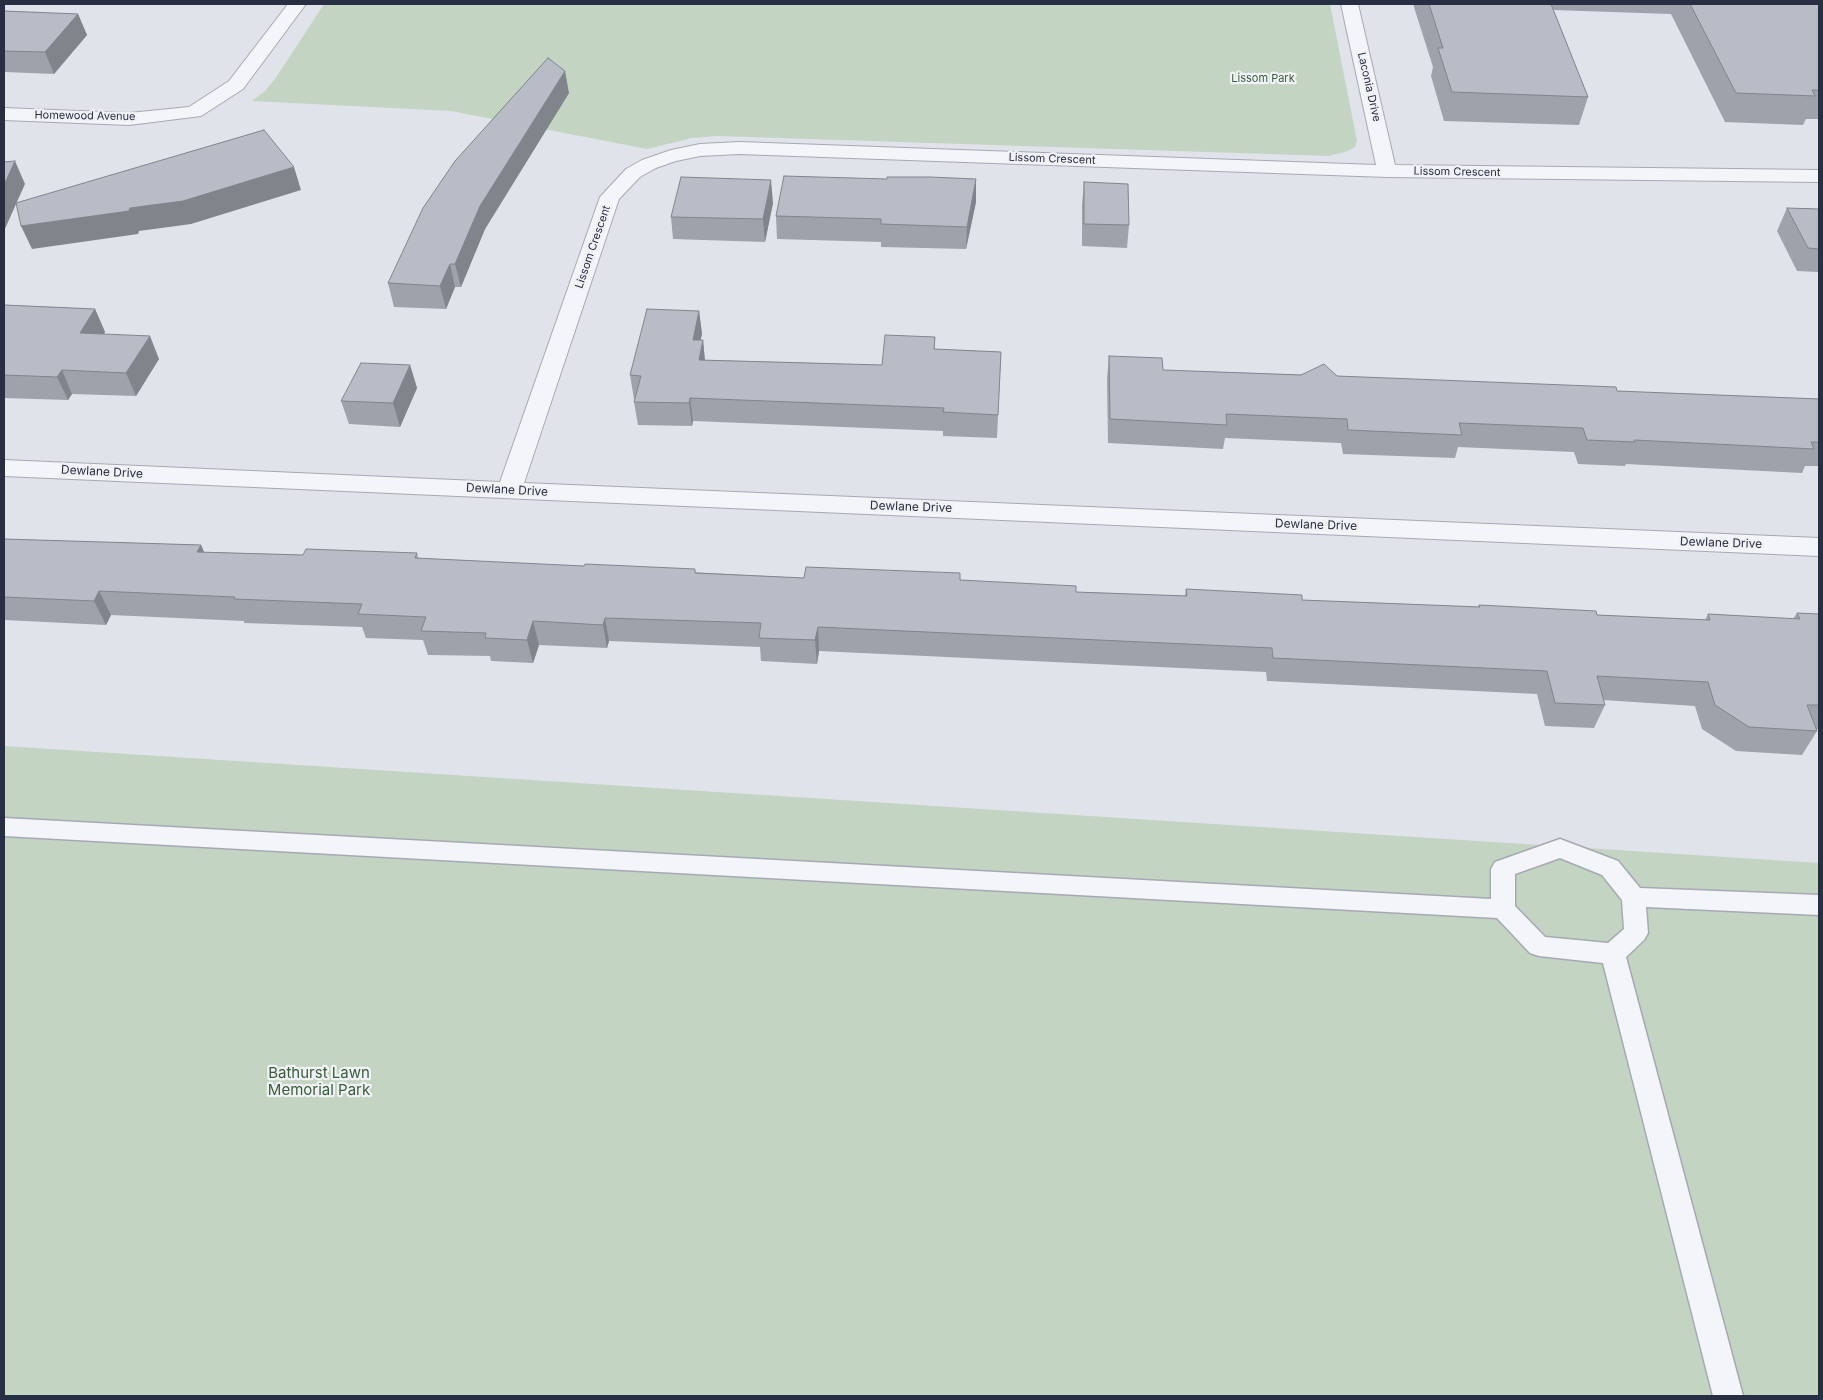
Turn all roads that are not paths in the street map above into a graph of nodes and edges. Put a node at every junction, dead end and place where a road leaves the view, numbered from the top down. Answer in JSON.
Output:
{"nodes":[{"id":1,"x":297,"y":4,"type":"edge"},
{"id":2,"x":1349,"y":4,"type":"edge"},
{"id":3,"x":4,"y":114,"type":"edge"},
{"id":4,"x":1387,"y":171,"type":"junction"},
{"id":5,"x":1819,"y":176,"type":"edge"},
{"id":6,"x":4,"y":468,"type":"edge"},
{"id":7,"x":509,"y":490,"type":"junction"},
{"id":8,"x":1819,"y":547,"type":"edge"},
{"id":9,"x":4,"y":826,"type":"edge"},
{"id":10,"x":1634,"y":897,"type":"junction"},
{"id":11,"x":1819,"y":905,"type":"edge"},
{"id":12,"x":1503,"y":909,"type":"junction"},
{"id":13,"x":1613,"y":954,"type":"junction"},
{"id":14,"x":1728,"y":1396,"type":"edge"}],
"edges":[{"from":1,"to":3,"type":"street","name":"Homewood Avenue"},
{"from":2,"to":4,"type":"street","name":"Laconia Drive"},
{"from":4,"to":5,"type":"street","name":"Lissom Crescent"},
{"from":4,"to":7,"type":"street","name":"Lissom Crescent"},
{"from":6,"to":7,"type":"street","name":"Dewlane Drive"},
{"from":7,"to":8,"type":"street","name":"Dewlane Drive"},
{"from":9,"to":12,"type":"lane"},
{"from":10,"to":11,"type":"lane"},
{"from":10,"to":12,"type":"lane"},
{"from":10,"to":13,"type":"lane"},
{"from":12,"to":13,"type":"lane"},
{"from":13,"to":14,"type":"lane"}]}
